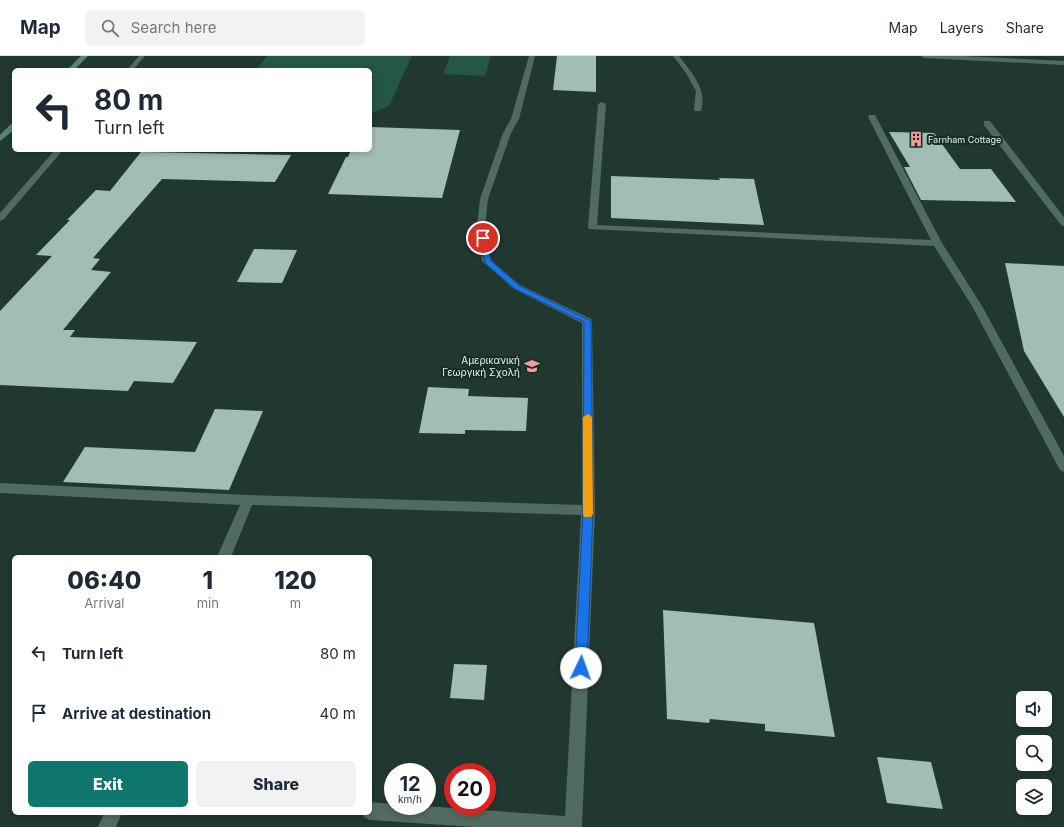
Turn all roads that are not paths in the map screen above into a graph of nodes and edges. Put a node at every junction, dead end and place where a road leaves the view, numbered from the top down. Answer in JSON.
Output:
{"nodes":[{"id":1,"x":84,"y":56,"type":"edge"},
{"id":2,"x":142,"y":56,"type":"edge"},
{"id":3,"x":532,"y":56,"type":"edge"},
{"id":4,"x":676,"y":56,"type":"edge"},
{"id":5,"x":924,"y":56,"type":"edge"},
{"id":6,"x":1064,"y":63,"type":"edge"},
{"id":7,"x":72,"y":68,"type":"edge"},
{"id":8,"x":132,"y":68,"type":"edge"},
{"id":9,"x":602,"y":104,"type":"dead end"},
{"id":10,"x":698,"y":109,"type":"dead end"},
{"id":11,"x":872,"y":117,"type":"dead end"},
{"id":12,"x":987,"y":123,"type":"dead end"},
{"id":13,"x":12,"y":128,"type":"edge"},
{"id":14,"x":0,"y":139,"type":"edge"},
{"id":15,"x":57,"y":152,"type":"edge"},
{"id":16,"x":0,"y":218,"type":"edge"},
{"id":17,"x":1064,"y":223,"type":"edge"},
{"id":18,"x":937,"y":243,"type":"junction"},
{"id":19,"x":1064,"y":467,"type":"edge"},
{"id":20,"x":0,"y":488,"type":"edge"},
{"id":21,"x":248,"y":500,"type":"junction"},
{"id":22,"x":588,"y":510,"type":"junction"},
{"id":23,"x":225,"y":555,"type":"edge"},
{"id":24,"x":372,"y":811,"type":"edge"},
{"id":25,"x":112,"y":815,"type":"edge"},
{"id":26,"x":573,"y":826,"type":"edge"},
{"id":27,"x":107,"y":827,"type":"edge"}],
"edges":[{"from":1,"to":7,"type":"main road"},
{"from":2,"to":8,"type":"lane"},
{"from":3,"to":22,"type":"lane"},
{"from":4,"to":10,"type":"lane"},
{"from":5,"to":6,"type":"lane"},
{"from":9,"to":18,"type":"lane"},
{"from":11,"to":18,"type":"lane"},
{"from":12,"to":17,"type":"lane"},
{"from":13,"to":14,"type":"main road"},
{"from":15,"to":16,"type":"lane"},
{"from":18,"to":19,"type":"lane"},
{"from":20,"to":21,"type":"lane"},
{"from":21,"to":22,"type":"lane"},
{"from":21,"to":23,"type":"lane"},
{"from":22,"to":26,"type":"lane"},
{"from":24,"to":26,"type":"lane"},
{"from":25,"to":27,"type":"lane"}]}
